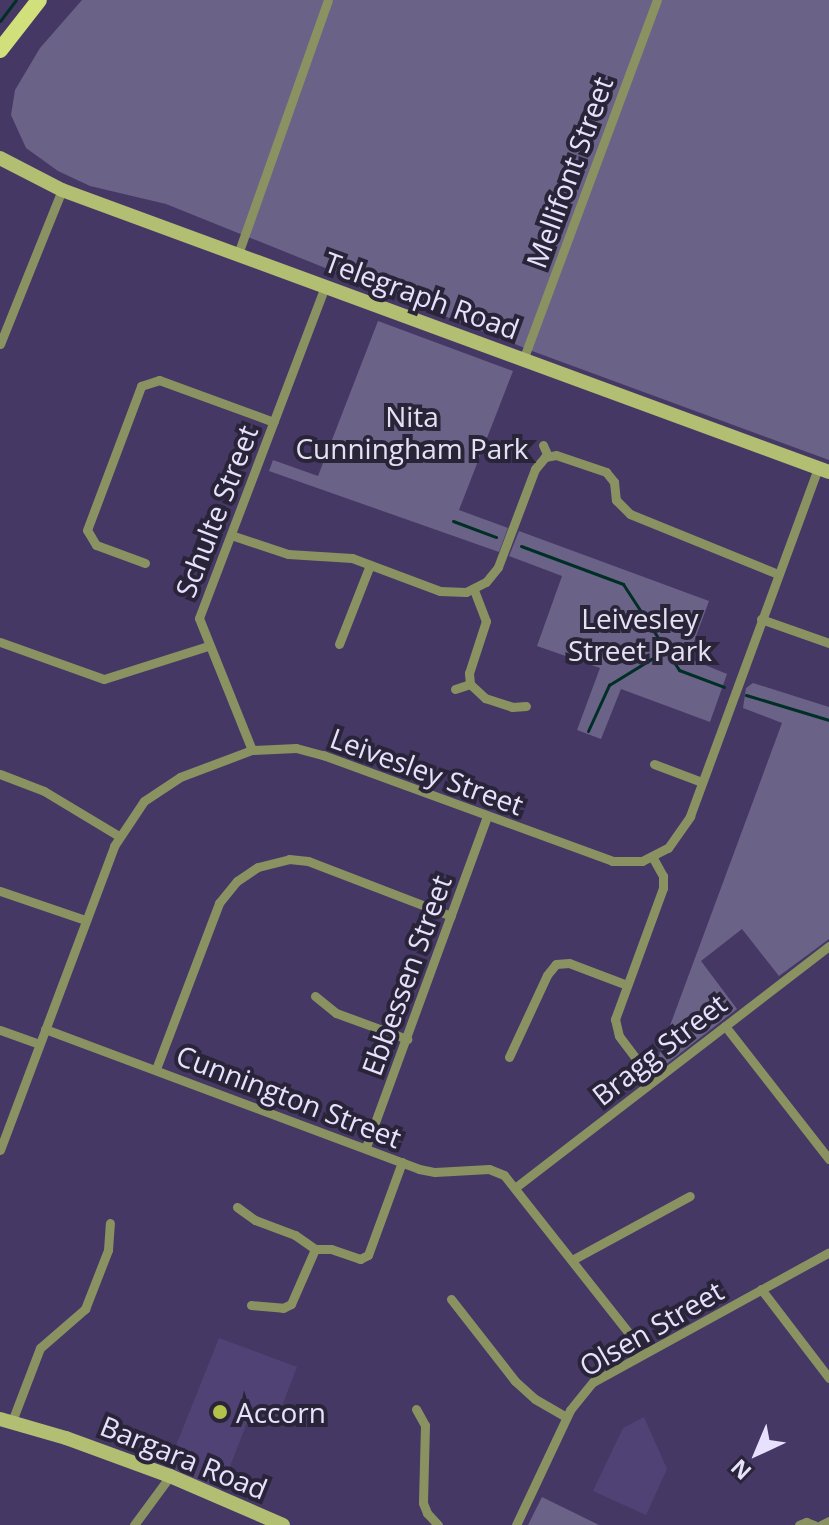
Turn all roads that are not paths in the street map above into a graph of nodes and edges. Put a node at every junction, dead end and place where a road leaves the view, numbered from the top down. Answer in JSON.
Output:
{"nodes":[{"id":1,"x":39,"y":0,"type":"edge"},
{"id":2,"x":328,"y":0,"type":"edge"},
{"id":3,"x":657,"y":0,"type":"edge"},
{"id":4,"x":0,"y":50,"type":"edge"},
{"id":5,"x":0,"y":158,"type":"edge"},
{"id":6,"x":62,"y":190,"type":"junction"},
{"id":7,"x":238,"y":254,"type":"junction"},
{"id":8,"x":325,"y":287,"type":"junction"},
{"id":9,"x":0,"y":344,"type":"edge"},
{"id":10,"x":523,"y":360,"type":"junction"},
{"id":11,"x":274,"y":422,"type":"junction"},
{"id":12,"x":543,"y":445,"type":"dead end"},
{"id":13,"x":548,"y":456,"type":"junction"},
{"id":14,"x":824,"y":470,"type":"edge"},
{"id":15,"x":231,"y":535,"type":"junction"},
{"id":16,"x":145,"y":563,"type":"dead end"},
{"id":17,"x":370,"y":565,"type":"junction"},
{"id":18,"x":778,"y":574,"type":"junction"},
{"id":19,"x":474,"y":590,"type":"junction"},
{"id":20,"x":761,"y":619,"type":"junction"},
{"id":21,"x":0,"y":642,"type":"edge"},
{"id":22,"x":829,"y":643,"type":"edge"},
{"id":23,"x":339,"y":644,"type":"dead end"},
{"id":24,"x":208,"y":646,"type":"junction"},
{"id":25,"x":470,"y":684,"type":"junction"},
{"id":26,"x":455,"y":689,"type":"dead end"},
{"id":27,"x":526,"y":706,"type":"dead end"},
{"id":28,"x":252,"y":750,"type":"junction"},
{"id":29,"x":654,"y":764,"type":"dead end"},
{"id":30,"x":0,"y":774,"type":"edge"},
{"id":31,"x":702,"y":782,"type":"junction"},
{"id":32,"x":487,"y":817,"type":"junction"},
{"id":33,"x":119,"y":836,"type":"junction"},
{"id":34,"x":653,"y":858,"type":"junction"},
{"id":35,"x":0,"y":891,"type":"edge"},
{"id":36,"x":451,"y":916,"type":"junction"},
{"id":37,"x":85,"y":920,"type":"junction"},
{"id":38,"x":829,"y":946,"type":"edge"},
{"id":39,"x":627,"y":985,"type":"junction"},
{"id":40,"x":315,"y":996,"type":"dead end"},
{"id":41,"x":725,"y":1026,"type":"junction"},
{"id":42,"x":45,"y":1029,"type":"junction"},
{"id":43,"x":0,"y":1030,"type":"edge"},
{"id":44,"x":407,"y":1039,"type":"junction"},
{"id":45,"x":39,"y":1044,"type":"junction"},
{"id":46,"x":509,"y":1057,"type":"dead end"},
{"id":47,"x":156,"y":1069,"type":"junction"},
{"id":48,"x":653,"y":1081,"type":"junction"},
{"id":49,"x":366,"y":1147,"type":"junction"},
{"id":50,"x":0,"y":1150,"type":"edge"},
{"id":51,"x":829,"y":1159,"type":"edge"},
{"id":52,"x":402,"y":1162,"type":"junction"},
{"id":53,"x":516,"y":1187,"type":"junction"},
{"id":54,"x":690,"y":1196,"type":"dead end"},
{"id":55,"x":237,"y":1207,"type":"dead end"},
{"id":56,"x":110,"y":1223,"type":"dead end"},
{"id":57,"x":315,"y":1249,"type":"junction"},
{"id":58,"x":829,"y":1252,"type":"edge"},
{"id":59,"x":572,"y":1260,"type":"junction"},
{"id":60,"x":761,"y":1289,"type":"junction"},
{"id":61,"x":451,"y":1299,"type":"dead end"},
{"id":62,"x":251,"y":1305,"type":"dead end"},
{"id":63,"x":644,"y":1352,"type":"junction"},
{"id":64,"x":829,"y":1378,"type":"edge"},
{"id":65,"x":416,"y":1409,"type":"dead end"},
{"id":66,"x":6,"y":1417,"type":"edge"},
{"id":67,"x":566,"y":1417,"type":"junction"},
{"id":68,"x":170,"y":1476,"type":"junction"},
{"id":69,"x":829,"y":1521,"type":"edge"},
{"id":70,"x":134,"y":1525,"type":"edge"},
{"id":71,"x":283,"y":1525,"type":"edge"},
{"id":72,"x":438,"y":1525,"type":"edge"},
{"id":73,"x":516,"y":1525,"type":"edge"},
{"id":74,"x":799,"y":1525,"type":"edge"},
{"id":75,"x":814,"y":1525,"type":"edge"},
{"id":76,"x":821,"y":1525,"type":"edge"}],
"edges":[{"from":1,"to":4,"type":"main road"},
{"from":2,"to":7,"type":"street"},
{"from":3,"to":10,"type":"street","name":"Mellifont Street"},
{"from":5,"to":6,"type":"street","name":"Telegraph Road"},
{"from":6,"to":7,"type":"street","name":"Telegraph Road"},
{"from":6,"to":9,"type":"street"},
{"from":7,"to":8,"type":"street","name":"Telegraph Road"},
{"from":8,"to":10,"type":"street","name":"Telegraph Road"},
{"from":8,"to":11,"type":"street","name":"Schulte Street"},
{"from":10,"to":14,"type":"street","name":"Telegraph Road"},
{"from":11,"to":15,"type":"street","name":"Schulte Street"},
{"from":11,"to":16,"type":"street"},
{"from":12,"to":13,"type":"street"},
{"from":13,"to":18,"type":"street"},
{"from":13,"to":19,"type":"street"},
{"from":14,"to":18,"type":"street"},
{"from":15,"to":17,"type":"street"},
{"from":15,"to":24,"type":"street","name":"Schulte Street"},
{"from":17,"to":19,"type":"street"},
{"from":17,"to":23,"type":"street"},
{"from":18,"to":20,"type":"street"},
{"from":19,"to":25,"type":"street"},
{"from":20,"to":22,"type":"street"},
{"from":20,"to":31,"type":"street"},
{"from":21,"to":24,"type":"street"},
{"from":24,"to":28,"type":"street","name":"Schulte Street"},
{"from":25,"to":26,"type":"street"},
{"from":25,"to":27,"type":"street"},
{"from":28,"to":32,"type":"street","name":"Leivesley Street"},
{"from":28,"to":33,"type":"street","name":"Leivesley Street"},
{"from":29,"to":31,"type":"street"},
{"from":30,"to":33,"type":"street"},
{"from":31,"to":34,"type":"street"},
{"from":32,"to":34,"type":"street","name":"Leivesley Street"},
{"from":32,"to":36,"type":"street","name":"Ebbessen Street"},
{"from":33,"to":37,"type":"street","name":"Leivesley Street"},
{"from":34,"to":39,"type":"street"},
{"from":35,"to":37,"type":"street"},
{"from":36,"to":44,"type":"street","name":"Ebbessen Street"},
{"from":36,"to":47,"type":"street"},
{"from":37,"to":42,"type":"street","name":"Leivesley Street"},
{"from":38,"to":41,"type":"street","name":"Bragg Street"},
{"from":39,"to":46,"type":"street"},
{"from":39,"to":48,"type":"street"},
{"from":40,"to":44,"type":"street"},
{"from":41,"to":48,"type":"street","name":"Bragg Street"},
{"from":41,"to":51,"type":"street"},
{"from":42,"to":45,"type":"street","name":"Leivesley Street"},
{"from":42,"to":47,"type":"street","name":"Cunnington Street"},
{"from":43,"to":45,"type":"street"},
{"from":44,"to":49,"type":"street","name":"Ebbessen Street"},
{"from":45,"to":50,"type":"street","name":"Leivesley Street"},
{"from":47,"to":49,"type":"street","name":"Cunnington Street"},
{"from":48,"to":53,"type":"street","name":"Bragg Street"},
{"from":49,"to":52,"type":"street","name":"Cunnington Street"},
{"from":52,"to":53,"type":"street","name":"Cunnington Street"},
{"from":52,"to":57,"type":"street"},
{"from":53,"to":59,"type":"street"},
{"from":54,"to":59,"type":"street"},
{"from":55,"to":57,"type":"street"},
{"from":56,"to":66,"type":"street"},
{"from":57,"to":62,"type":"street"},
{"from":58,"to":60,"type":"street","name":"Olsen Street"},
{"from":59,"to":63,"type":"street"},
{"from":60,"to":63,"type":"street","name":"Olsen Street"},
{"from":60,"to":64,"type":"street"},
{"from":61,"to":67,"type":"street"},
{"from":63,"to":67,"type":"street","name":"Olsen Street"},
{"from":65,"to":72,"type":"street"},
{"from":66,"to":68,"type":"street","name":"Bargara Road"},
{"from":67,"to":73,"type":"street","name":"Olsen Street"},
{"from":68,"to":70,"type":"street"},
{"from":68,"to":71,"type":"street","name":"Bargara Road"},
{"from":69,"to":76,"type":"street"},
{"from":74,"to":75,"type":"street"}]}
